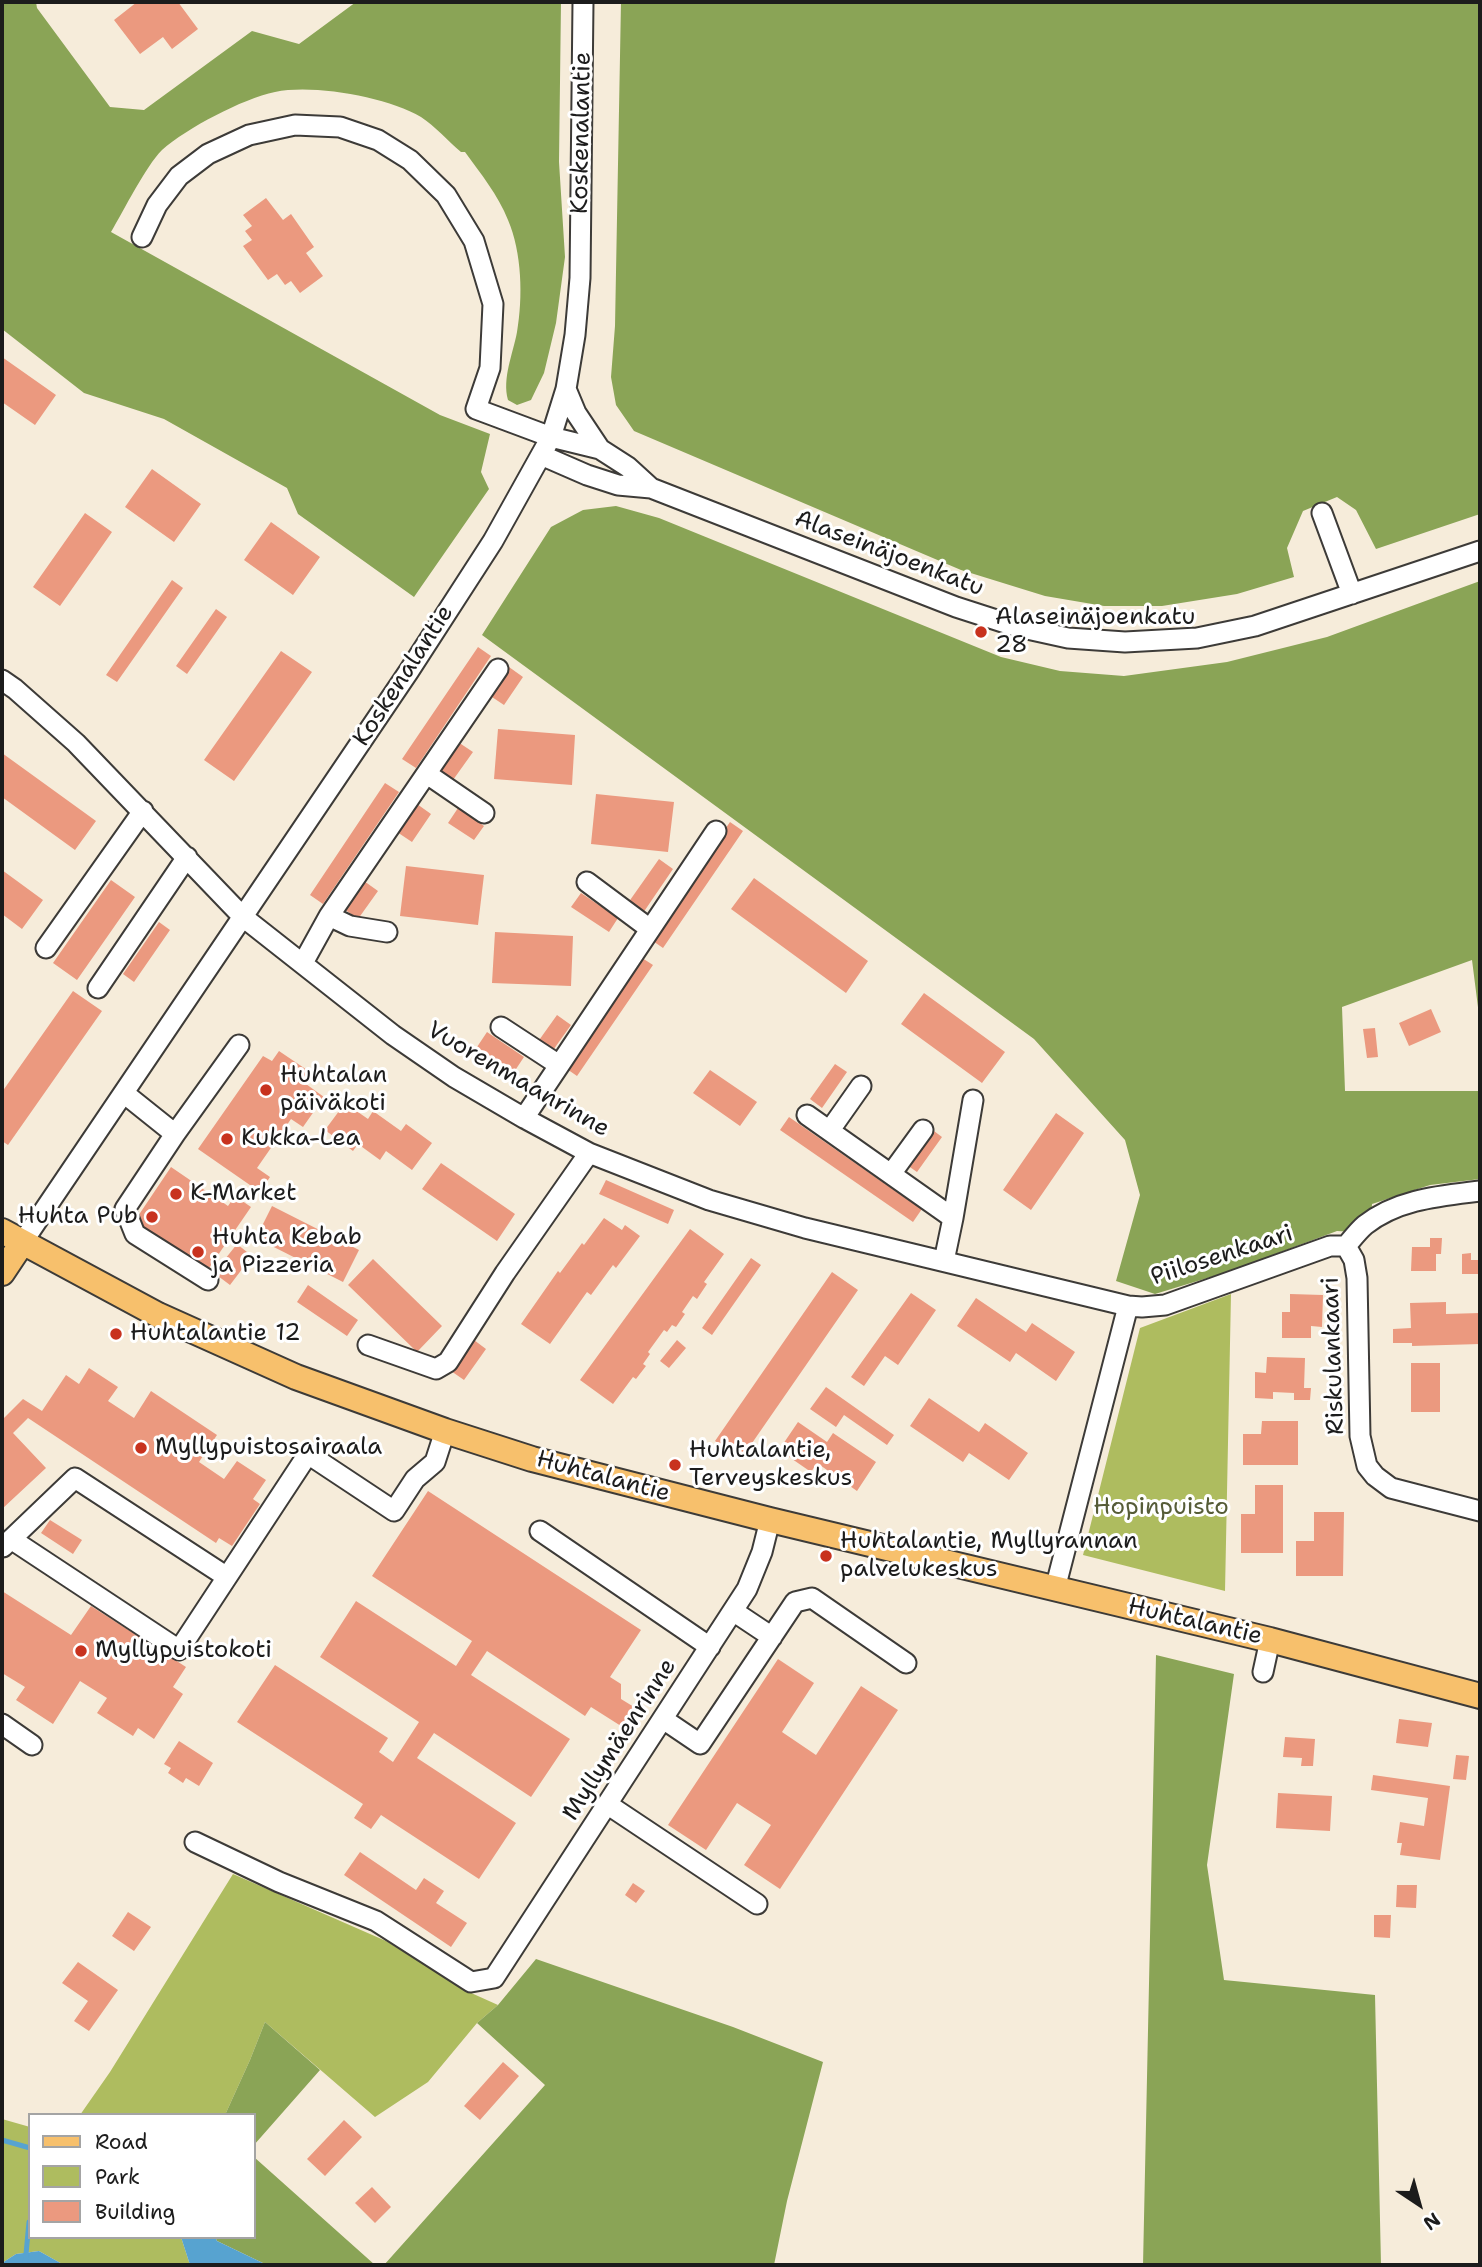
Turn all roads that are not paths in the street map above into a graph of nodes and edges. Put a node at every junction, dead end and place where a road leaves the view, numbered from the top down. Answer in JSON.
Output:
{"nodes":[{"id":1,"x":583,"y":2,"type":"edge"},
{"id":2,"x":142,"y":237,"type":"dead end"},
{"id":3,"x":566,"y":389,"type":"junction"},
{"id":4,"x":551,"y":437,"type":"junction"},
{"id":5,"x":600,"y":449,"type":"junction"},
{"id":6,"x":541,"y":455,"type":"junction"},
{"id":7,"x":651,"y":488,"type":"junction"},
{"id":8,"x":1322,"y":513,"type":"dead end"},
{"id":9,"x":1480,"y":551,"type":"edge"},
{"id":10,"x":1352,"y":594,"type":"junction"},
{"id":11,"x":498,"y":669,"type":"dead end"},
{"id":12,"x":2,"y":680,"type":"edge"},
{"id":13,"x":427,"y":774,"type":"junction"},
{"id":14,"x":143,"y":811,"type":"junction"},
{"id":15,"x":484,"y":813,"type":"dead end"},
{"id":16,"x":716,"y":831,"type":"dead end"},
{"id":17,"x":187,"y":857,"type":"junction"},
{"id":18,"x":587,"y":882,"type":"dead end"},
{"id":19,"x":243,"y":916,"type":"junction"},
{"id":20,"x":329,"y":916,"type":"junction"},
{"id":21,"x":650,"y":929,"type":"junction"},
{"id":22,"x":387,"y":932,"type":"dead end"},
{"id":23,"x":46,"y":948,"type":"dead end"},
{"id":24,"x":303,"y":963,"type":"junction"},
{"id":25,"x":98,"y":988,"type":"dead end"},
{"id":26,"x":501,"y":1027,"type":"dead end"},
{"id":27,"x":239,"y":1045,"type":"dead end"},
{"id":28,"x":559,"y":1065,"type":"junction"},
{"id":29,"x":861,"y":1086,"type":"dead end"},
{"id":30,"x":125,"y":1094,"type":"junction"},
{"id":31,"x":973,"y":1100,"type":"dead end"},
{"id":32,"x":807,"y":1115,"type":"dead end"},
{"id":33,"x":524,"y":1118,"type":"junction"},
{"id":34,"x":830,"y":1130,"type":"junction"},
{"id":35,"x":923,"y":1130,"type":"dead end"},
{"id":36,"x":175,"y":1133,"type":"junction"},
{"id":37,"x":589,"y":1153,"type":"junction"},
{"id":38,"x":891,"y":1174,"type":"junction"},
{"id":39,"x":1480,"y":1191,"type":"edge"},
{"id":40,"x":953,"y":1218,"type":"junction"},
{"id":41,"x":12,"y":1237,"type":"edge"},
{"id":42,"x":1346,"y":1245,"type":"junction"},
{"id":43,"x":944,"y":1261,"type":"junction"},
{"id":44,"x":2,"y":1273,"type":"edge"},
{"id":45,"x":208,"y":1280,"type":"dead end"},
{"id":46,"x":1128,"y":1306,"type":"junction"},
{"id":47,"x":368,"y":1345,"type":"dead end"},
{"id":48,"x":445,"y":1431,"type":"junction"},
{"id":49,"x":1480,"y":1511,"type":"edge"},
{"id":50,"x":770,"y":1520,"type":"junction"},
{"id":51,"x":540,"y":1531,"type":"dead end"},
{"id":52,"x":6,"y":1544,"type":"edge"},
{"id":53,"x":227,"y":1577,"type":"junction"},
{"id":54,"x":1055,"y":1589,"type":"junction"},
{"id":55,"x":733,"y":1611,"type":"junction"},
{"id":56,"x":772,"y":1637,"type":"junction"},
{"id":57,"x":1270,"y":1640,"type":"junction"},
{"id":58,"x":710,"y":1647,"type":"junction"},
{"id":59,"x":906,"y":1663,"type":"dead end"},
{"id":60,"x":1263,"y":1672,"type":"dead end"},
{"id":61,"x":1480,"y":1696,"type":"edge"},
{"id":62,"x":663,"y":1719,"type":"junction"},
{"id":63,"x":2,"y":1724,"type":"edge"},
{"id":64,"x":32,"y":1745,"type":"dead end"},
{"id":65,"x":607,"y":1804,"type":"junction"},
{"id":66,"x":195,"y":1842,"type":"dead end"},
{"id":67,"x":757,"y":1904,"type":"dead end"}],
"edges":[{"from":1,"to":3,"type":"street","name":"Koskenalantie"},
{"from":2,"to":4,"type":"street","name":"Alaseinäjoenkatu"},
{"from":3,"to":4,"type":"street","name":"Koskenalantie"},
{"from":3,"to":5,"type":"street","name":"Alaseinäjoenkatu"},
{"from":4,"to":5,"type":"street","name":"Alaseinäjoenkatu"},
{"from":4,"to":6,"type":"street","name":"Koskenalantie"},
{"from":5,"to":7,"type":"street","name":"Alaseinäjoenkatu"},
{"from":6,"to":7,"type":"street","name":"Alaseinäjoenkatu"},
{"from":6,"to":19,"type":"street","name":"Koskenalantie"},
{"from":7,"to":10,"type":"street","name":"Alaseinäjoenkatu"},
{"from":8,"to":10,"type":"street"},
{"from":9,"to":10,"type":"street","name":"Alaseinäjoenkatu"},
{"from":11,"to":13,"type":"street"},
{"from":12,"to":14,"type":"street","name":"Vuorenmaanrinne"},
{"from":13,"to":15,"type":"street"},
{"from":13,"to":20,"type":"street"},
{"from":14,"to":17,"type":"street","name":"Vuorenmaanrinne"},
{"from":14,"to":23,"type":"street"},
{"from":16,"to":21,"type":"street"},
{"from":17,"to":19,"type":"street","name":"Vuorenmaanrinne"},
{"from":17,"to":25,"type":"street"},
{"from":18,"to":21,"type":"street"},
{"from":19,"to":24,"type":"street","name":"Vuorenmaanrinne"},
{"from":19,"to":30,"type":"street","name":"Koskenalantie"},
{"from":20,"to":22,"type":"street"},
{"from":20,"to":24,"type":"street"},
{"from":21,"to":28,"type":"street"},
{"from":24,"to":33,"type":"street","name":"Vuorenmaanrinne"},
{"from":26,"to":28,"type":"street"},
{"from":27,"to":36,"type":"street"},
{"from":28,"to":33,"type":"street"},
{"from":29,"to":34,"type":"street"},
{"from":30,"to":36,"type":"street"},
{"from":30,"to":41,"type":"street","name":"Koskenalantie"},
{"from":31,"to":40,"type":"street"},
{"from":32,"to":34,"type":"street"},
{"from":33,"to":37,"type":"street","name":"Vuorenmaanrinne"},
{"from":34,"to":38,"type":"street"},
{"from":35,"to":38,"type":"street"},
{"from":36,"to":45,"type":"street"},
{"from":37,"to":43,"type":"street","name":"Vuorenmaanrinne"},
{"from":37,"to":47,"type":"street"},
{"from":38,"to":40,"type":"street"},
{"from":39,"to":42,"type":"street"},
{"from":40,"to":43,"type":"street"},
{"from":41,"to":44,"type":"main road","name":"Koskenalantie"},
{"from":41,"to":48,"type":"main road","name":"Huhtalantie"},
{"from":42,"to":46,"type":"street","name":"Piilosenkaari"},
{"from":42,"to":49,"type":"street","name":"Riskulankaari"},
{"from":43,"to":46,"type":"street","name":"Vuorenmaanrinne"},
{"from":46,"to":54,"type":"street","name":"Piilosenkaari"},
{"from":48,"to":50,"type":"main road","name":"Huhtalantie"},
{"from":48,"to":53,"type":"street"},
{"from":50,"to":54,"type":"main road","name":"Huhtalantie"},
{"from":50,"to":55,"type":"street","name":"Myllymäenrinne"},
{"from":51,"to":58,"type":"street"},
{"from":52,"to":53,"type":"street"},
{"from":52,"to":53,"type":"street"},
{"from":54,"to":57,"type":"main road","name":"Huhtalantie"},
{"from":55,"to":56,"type":"street"},
{"from":55,"to":58,"type":"street","name":"Myllymäenrinne"},
{"from":56,"to":59,"type":"street"},
{"from":56,"to":62,"type":"street"},
{"from":57,"to":60,"type":"street"},
{"from":57,"to":61,"type":"main road","name":"Huhtalantie"},
{"from":58,"to":62,"type":"street","name":"Myllymäenrinne"},
{"from":62,"to":65,"type":"street","name":"Myllymäenrinne"},
{"from":63,"to":64,"type":"street"},
{"from":65,"to":66,"type":"street","name":"Myllymäenrinne"},
{"from":65,"to":67,"type":"street"}]}
